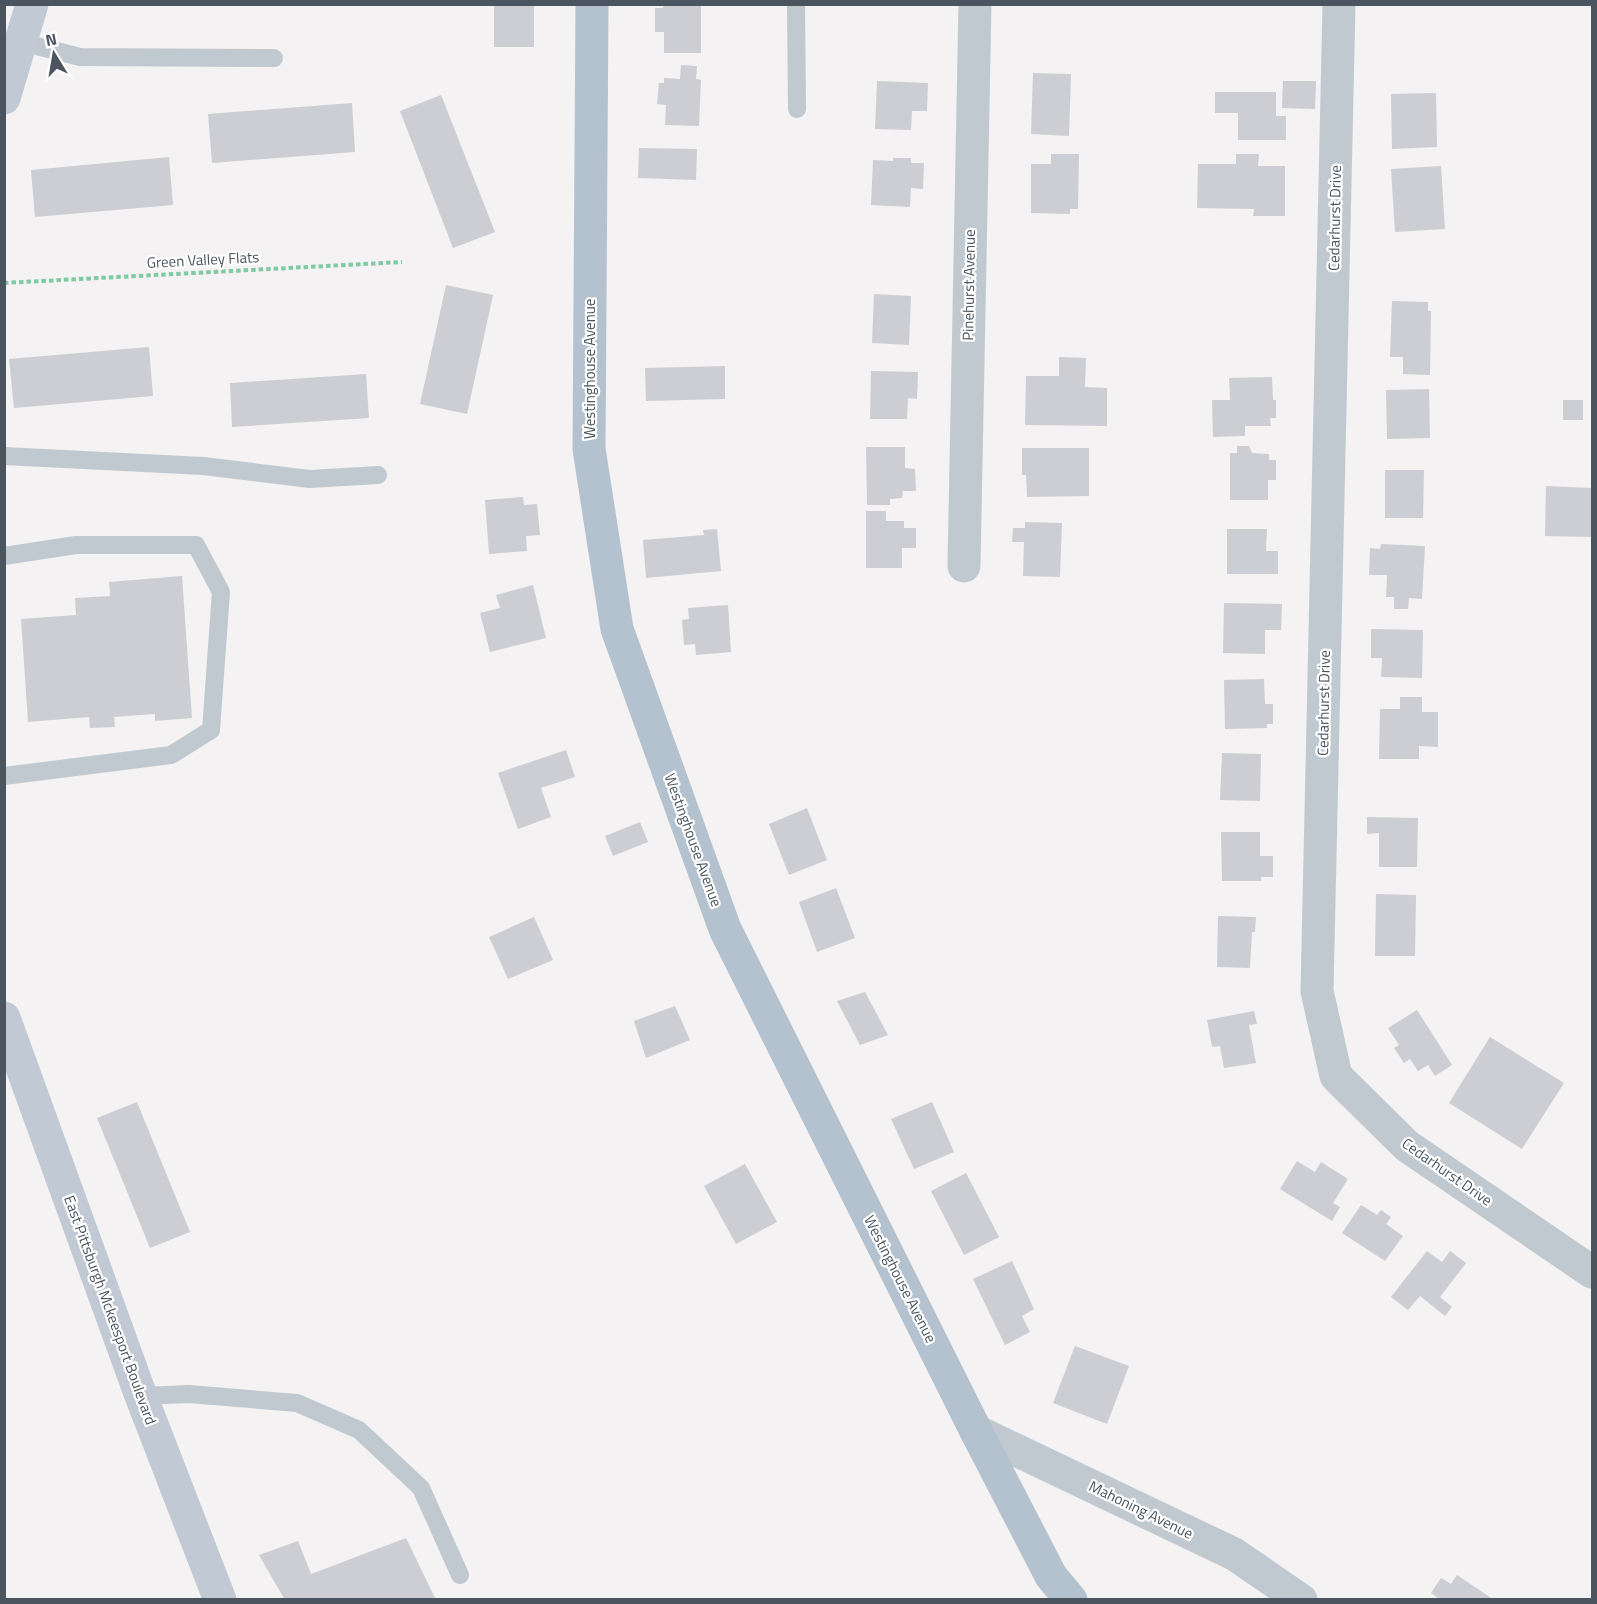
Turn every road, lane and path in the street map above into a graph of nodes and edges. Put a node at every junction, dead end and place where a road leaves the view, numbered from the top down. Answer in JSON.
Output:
{"nodes":[{"id":1,"x":32,"y":4,"type":"edge"},
{"id":2,"x":592,"y":4,"type":"edge"},
{"id":3,"x":796,"y":4,"type":"edge"},
{"id":4,"x":975,"y":4,"type":"edge"},
{"id":5,"x":1339,"y":4,"type":"edge"},
{"id":6,"x":21,"y":42,"type":"junction"},
{"id":7,"x":274,"y":58,"type":"dead end"},
{"id":8,"x":4,"y":98,"type":"edge"},
{"id":9,"x":797,"y":109,"type":"dead end"},
{"id":10,"x":402,"y":262,"type":"dead end"},
{"id":11,"x":4,"y":283,"type":"edge"},
{"id":12,"x":4,"y":456,"type":"edge"},
{"id":13,"x":378,"y":475,"type":"dead end"},
{"id":14,"x":4,"y":556,"type":"edge"},
{"id":15,"x":963,"y":566,"type":"dead end"},
{"id":16,"x":4,"y":776,"type":"edge"},
{"id":17,"x":4,"y":1018,"type":"edge"},
{"id":18,"x":1593,"y":1272,"type":"edge"},
{"id":19,"x":141,"y":1396,"type":"junction"},
{"id":20,"x":976,"y":1431,"type":"junction"},
{"id":21,"x":460,"y":1575,"type":"dead end"},
{"id":22,"x":220,"y":1599,"type":"edge"},
{"id":23,"x":1071,"y":1599,"type":"edge"},
{"id":24,"x":1301,"y":1599,"type":"edge"}],
"edges":[{"from":1,"to":6,"type":"main road"},
{"from":2,"to":20,"type":"main road","name":"Westinghouse Avenue"},
{"from":3,"to":9,"type":"lane"},
{"from":4,"to":15,"type":"street","name":"Pinehurst Avenue"},
{"from":5,"to":18,"type":"street","name":"Cedarhurst Drive"},
{"from":6,"to":7,"type":"lane"},
{"from":6,"to":8,"type":"main road"},
{"from":10,"to":11,"type":"path","name":"Green Valley Flats"},
{"from":12,"to":13,"type":"lane"},
{"from":14,"to":16,"type":"lane"},
{"from":17,"to":19,"type":"main road","name":"East Pittsburgh Mckeesport Boulevard"},
{"from":19,"to":21,"type":"lane"},
{"from":19,"to":22,"type":"main road","name":"East Pittsburgh Mckeesport Boulevard"},
{"from":20,"to":23,"type":"main road","name":"Westinghouse Avenue"},
{"from":20,"to":24,"type":"street","name":"Mahoning Avenue"}]}
